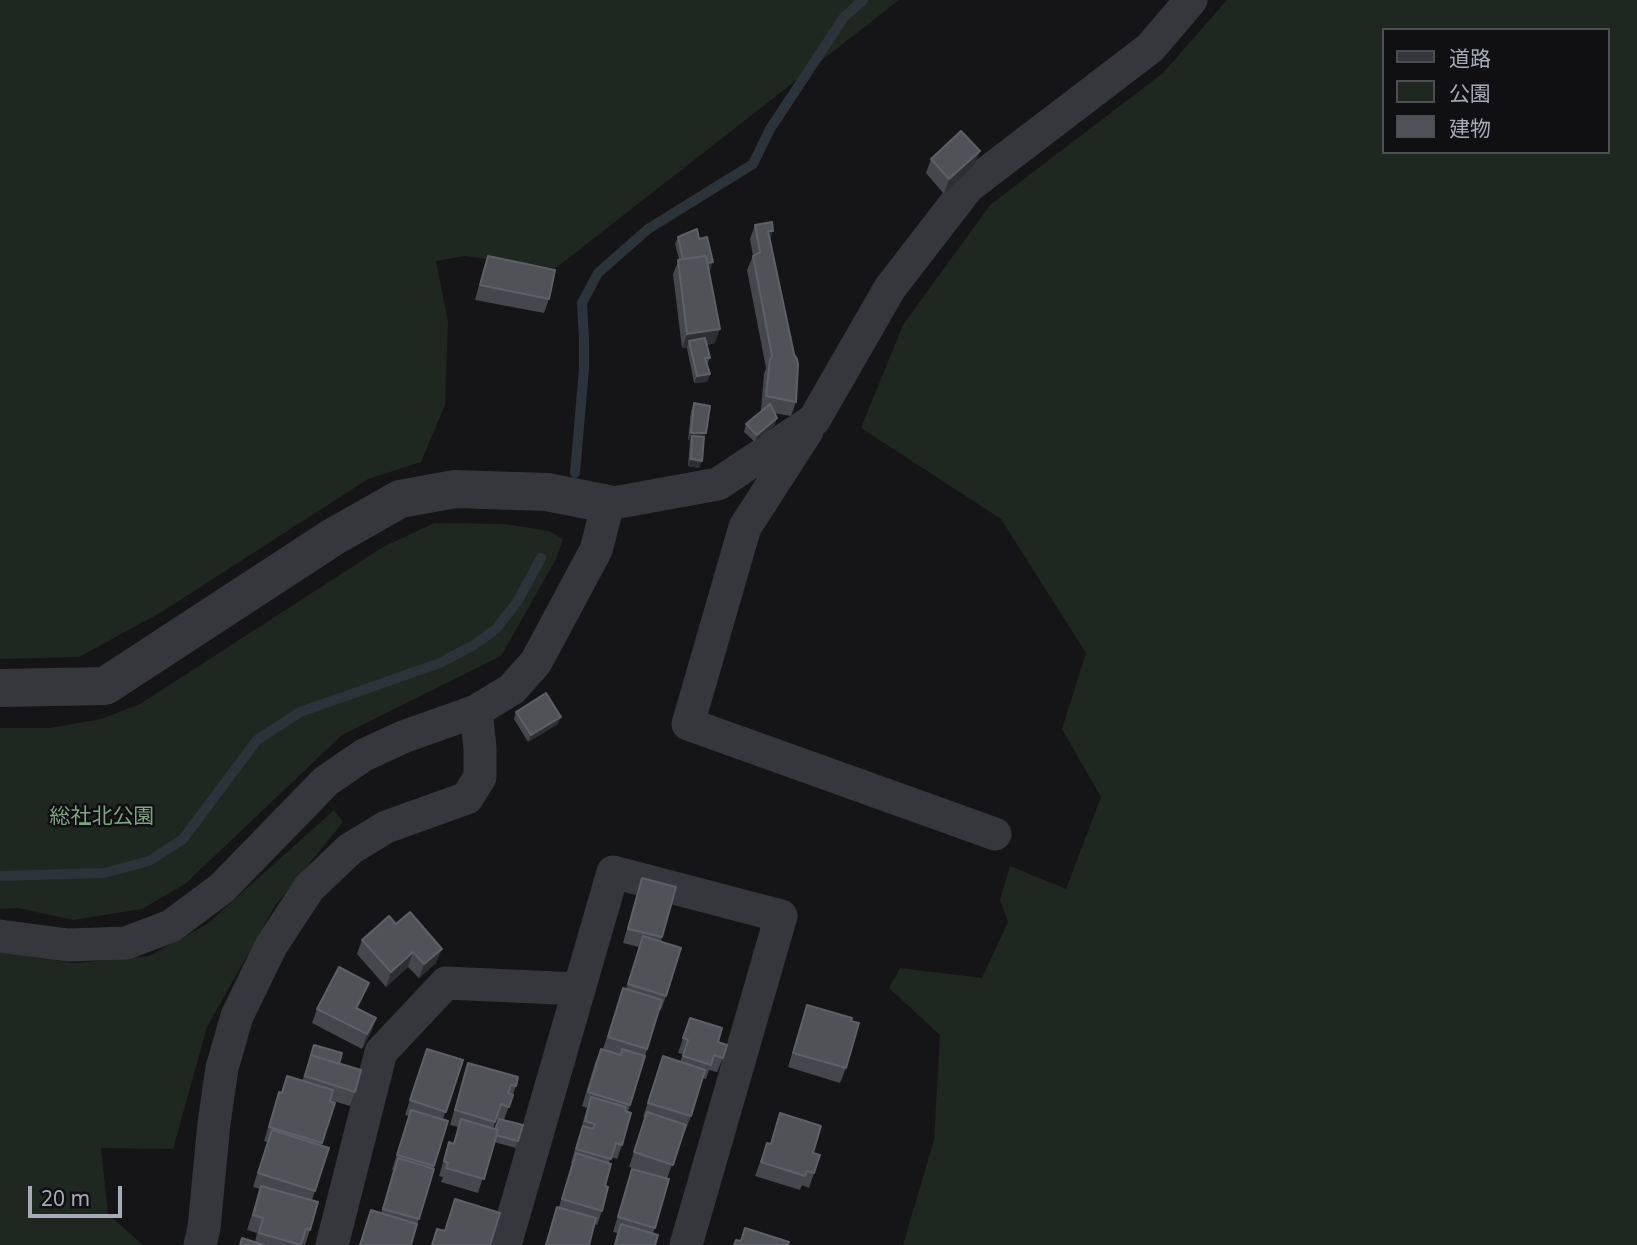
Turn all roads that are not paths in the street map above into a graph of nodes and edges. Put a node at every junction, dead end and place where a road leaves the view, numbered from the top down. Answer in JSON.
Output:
{"nodes":[{"id":1,"x":1191,"y":0,"type":"edge"},
{"id":2,"x":814,"y":420,"type":"junction"},
{"id":3,"x":608,"y":505,"type":"junction"},
{"id":4,"x":0,"y":688,"type":"edge"},
{"id":5,"x":476,"y":711,"type":"junction"},
{"id":6,"x":995,"y":834,"type":"dead end"},
{"id":7,"x":0,"y":936,"type":"edge"},
{"id":8,"x":579,"y":989,"type":"junction"},
{"id":9,"x":200,"y":1245,"type":"edge"},
{"id":10,"x":332,"y":1245,"type":"edge"},
{"id":11,"x":505,"y":1245,"type":"edge"},
{"id":12,"x":686,"y":1245,"type":"edge"}],
"edges":[{"from":1,"to":2,"type":"street"},
{"from":2,"to":3,"type":"street"},
{"from":2,"to":6,"type":"street"},
{"from":3,"to":4,"type":"street"},
{"from":3,"to":5,"type":"street"},
{"from":5,"to":7,"type":"street"},
{"from":5,"to":9,"type":"street"},
{"from":8,"to":10,"type":"street"},
{"from":8,"to":11,"type":"street"},
{"from":8,"to":12,"type":"street"}]}
